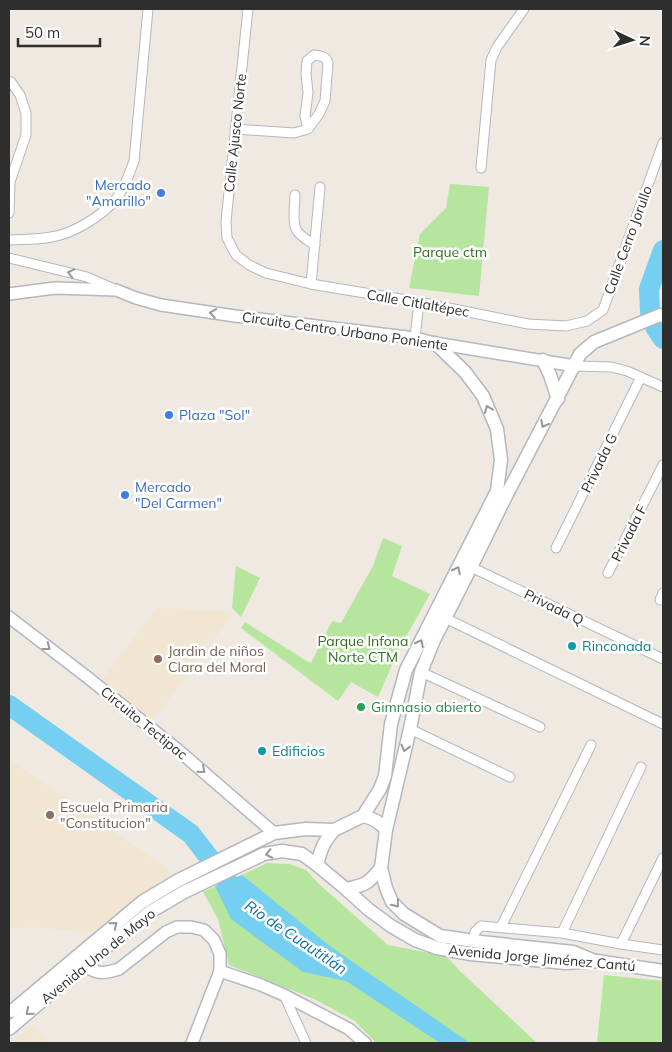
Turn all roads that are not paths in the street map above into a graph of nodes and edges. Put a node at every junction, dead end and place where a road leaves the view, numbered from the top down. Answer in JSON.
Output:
{"nodes":[{"id":1,"x":148,"y":9,"type":"edge"},
{"id":2,"x":248,"y":9,"type":"edge"},
{"id":3,"x":524,"y":9,"type":"edge"},
{"id":4,"x":9,"y":81,"type":"edge"},
{"id":5,"x":235,"y":129,"type":"junction"},
{"id":6,"x":308,"y":130,"type":"junction"},
{"id":7,"x":663,"y":142,"type":"edge"},
{"id":8,"x":481,"y":168,"type":"dead end"},
{"id":9,"x":9,"y":182,"type":"edge"},
{"id":10,"x":320,"y":187,"type":"dead end"},
{"id":11,"x":295,"y":195,"type":"dead end"},
{"id":12,"x":9,"y":213,"type":"edge"},
{"id":13,"x":9,"y":240,"type":"edge"},
{"id":14,"x":316,"y":245,"type":"junction"},
{"id":15,"x":236,"y":255,"type":"joint"},
{"id":16,"x":9,"y":258,"type":"edge"},
{"id":17,"x":311,"y":284,"type":"junction"},
{"id":18,"x":116,"y":290,"type":"junction"},
{"id":19,"x":9,"y":294,"type":"edge"},
{"id":20,"x":419,"y":302,"type":"junction"},
{"id":21,"x":603,"y":310,"type":"joint"},
{"id":22,"x":662,"y":316,"type":"edge"},
{"id":23,"x":415,"y":338,"type":"junction"},
{"id":24,"x":434,"y":343,"type":"junction"},
{"id":25,"x":543,"y":360,"type":"junction"},
{"id":26,"x":575,"y":366,"type":"junction"},
{"id":27,"x":641,"y":377,"type":"junction"},
{"id":28,"x":663,"y":387,"type":"edge"},
{"id":29,"x":558,"y":399,"type":"junction"},
{"id":30,"x":663,"y":465,"type":"edge"},
{"id":31,"x":556,"y":548,"type":"dead end"},
{"id":32,"x":471,"y":567,"type":"junction"},
{"id":33,"x":608,"y":574,"type":"dead end"},
{"id":34,"x":9,"y":617,"type":"edge"},
{"id":35,"x":445,"y":618,"type":"junction"},
{"id":36,"x":663,"y":659,"type":"edge"},
{"id":37,"x":421,"y":672,"type":"junction"},
{"id":38,"x":663,"y":724,"type":"edge"},
{"id":39,"x":540,"y":727,"type":"dead end"},
{"id":40,"x":410,"y":729,"type":"junction"},
{"id":41,"x":591,"y":745,"type":"dead end"},
{"id":42,"x":641,"y":767,"type":"dead end"},
{"id":43,"x":510,"y":777,"type":"dead end"},
{"id":44,"x":363,"y":816,"type":"junction"},
{"id":45,"x":334,"y":830,"type":"junction"},
{"id":46,"x":386,"y":830,"type":"junction"},
{"id":47,"x":274,"y":833,"type":"junction"},
{"id":48,"x":302,"y":854,"type":"joint"},
{"id":49,"x":663,"y":858,"type":"edge"},
{"id":50,"x":317,"y":865,"type":"junction"},
{"id":51,"x":381,"y":868,"type":"junction"},
{"id":52,"x":177,"y":881,"type":"junction"},
{"id":53,"x":346,"y":889,"type":"junction"},
{"id":54,"x":184,"y":892,"type":"junction"},
{"id":55,"x":500,"y":927,"type":"junction"},
{"id":56,"x":562,"y":933,"type":"junction"},
{"id":57,"x":474,"y":941,"type":"junction"},
{"id":58,"x":621,"y":944,"type":"junction"},
{"id":59,"x":663,"y":950,"type":"edge"},
{"id":60,"x":80,"y":960,"type":"junction"},
{"id":61,"x":595,"y":961,"type":"junction"},
{"id":62,"x":220,"y":971,"type":"junction"},
{"id":63,"x":663,"y":971,"type":"edge"},
{"id":64,"x":284,"y":995,"type":"junction"},
{"id":65,"x":9,"y":1010,"type":"edge"},
{"id":66,"x":9,"y":1028,"type":"edge"},
{"id":67,"x":192,"y":1043,"type":"edge"},
{"id":68,"x":306,"y":1043,"type":"edge"},
{"id":69,"x":365,"y":1043,"type":"edge"}],
"edges":[{"from":1,"to":13,"type":"street"},
{"from":2,"to":5,"type":"street","name":"Calle Ajusco Norte"},
{"from":3,"to":8,"type":"street"},
{"from":4,"to":9,"type":"street"},
{"from":5,"to":6,"type":"street"},
{"from":5,"to":15,"type":"street","name":"Calle Ajusco Norte"},
{"from":6,"to":6,"type":"street"},
{"from":7,"to":21,"type":"street","name":"Calle Cerro Jorullo"},
{"from":9,"to":12,"type":"street"},
{"from":10,"to":14,"type":"street"},
{"from":11,"to":14,"type":"street"},
{"from":14,"to":17,"type":"street"},
{"from":15,"to":17,"type":"street","name":"Calle Citlaltépec"},
{"from":18,"to":16,"type":"street","one_way":true},
{"from":17,"to":20,"type":"street","name":"Calle Citlaltépec"},
{"from":18,"to":19,"type":"street","name":"Circuito Centro Urbano Poniente"},
{"from":23,"to":18,"type":"street","name":"Circuito Centro Urbano Poniente","one_way":true},
{"from":20,"to":21,"type":"street","name":"Calle Citlaltépec"},
{"from":20,"to":23,"type":"street"},
{"from":22,"to":26,"type":"main road"},
{"from":23,"to":24,"type":"street","name":"Circuito Centro Urbano Poniente"},
{"from":24,"to":25,"type":"street","name":"Circuito Centro Urbano Poniente"},
{"from":44,"to":24,"type":"main road","one_way":true},
{"from":25,"to":26,"type":"street","name":"Circuito Centro Urbano Poniente"},
{"from":25,"to":29,"type":"main road"},
{"from":26,"to":27,"type":"street"},
{"from":26,"to":29,"type":"main road"},
{"from":27,"to":28,"type":"street"},
{"from":27,"to":31,"type":"street","name":"Privada G"},
{"from":29,"to":32,"type":"main road","one_way":true},
{"from":30,"to":33,"type":"street","name":"Privada F"},
{"from":32,"to":35,"type":"main road"},
{"from":32,"to":36,"type":"street","name":"Privada Q"},
{"from":34,"to":47,"type":"street","name":"Circuito Tectipac","one_way":true},
{"from":35,"to":37,"type":"main road"},
{"from":35,"to":38,"type":"street"},
{"from":37,"to":39,"type":"street"},
{"from":37,"to":40,"type":"main road"},
{"from":40,"to":43,"type":"street"},
{"from":40,"to":46,"type":"main road","one_way":true},
{"from":41,"to":55,"type":"street"},
{"from":42,"to":56,"type":"street"},
{"from":44,"to":45,"type":"main road"},
{"from":44,"to":46,"type":"main road"},
{"from":45,"to":47,"type":"main road"},
{"from":45,"to":50,"type":"main road"},
{"from":46,"to":51,"type":"main road"},
{"from":47,"to":52,"type":"main road"},
{"from":48,"to":50,"type":"main road","name":"Avenida Jorge Jiménez Cantú"},
{"from":48,"to":54,"type":"main road","name":"Avenida Uno de Mayo","one_way":true},
{"from":49,"to":58,"type":"street"},
{"from":50,"to":53,"type":"main road","name":"Avenida Jorge Jiménez Cantú"},
{"from":51,"to":53,"type":"main road"},
{"from":51,"to":57,"type":"main road","one_way":true},
{"from":52,"to":54,"type":"main road"},
{"from":60,"to":52,"type":"main road","one_way":true},
{"from":53,"to":61,"type":"main road","name":"Avenida Jorge Jiménez Cantú"},
{"from":54,"to":60,"type":"main road","name":"Avenida Uno de Mayo"},
{"from":55,"to":56,"type":"street"},
{"from":55,"to":57,"type":"street"},
{"from":56,"to":58,"type":"street"},
{"from":57,"to":61,"type":"main road"},
{"from":58,"to":59,"type":"street"},
{"from":60,"to":62,"type":"street"},
{"from":60,"to":65,"type":"main road"},
{"from":60,"to":66,"type":"main road","name":"Avenida Uno de Mayo","one_way":true},
{"from":61,"to":63,"type":"main road","name":"Avenida Jorge Jiménez Cantú"},
{"from":62,"to":64,"type":"street"},
{"from":62,"to":67,"type":"street"},
{"from":64,"to":68,"type":"street"},
{"from":64,"to":69,"type":"street"}]}
